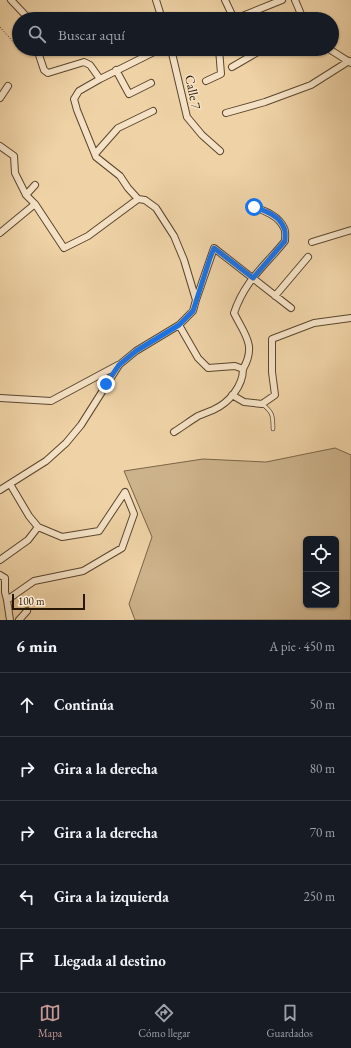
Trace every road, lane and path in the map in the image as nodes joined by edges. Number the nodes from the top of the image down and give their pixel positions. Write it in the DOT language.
graph roads {
  1 [pos="11,0"];
  2 [pos="156,0"];
  3 [pos="226,0"];
  4 [pos="282,0"];
  5 [pos="295,0"];
  6 [pos="22,12"];
  7 [pos="160,12"];
  8 [pos="232,12"];
  9 [pos="252,12"];
  10 [pos="299,12"];
  11 [pos="0,27"];
  12 [pos="12,41"];
  13 [pos="39,56"];
  14 [pos="145,56"];
  15 [pos="173,56"];
  16 [pos="220,56"];
  17 [pos="251,56"];
  18 [pos="339,56"];
  19 [pos="350,63"];
  20 [pos="232,67"];
  21 [pos="116,70"];
  22 [pos="100,79"];
  23 [pos="206,81"];
  24 [pos="151,83"];
  25 [pos="8,86"];
  26 [pos="0,98"];
  27 [pos="153,111"];
  28 [pos="226,113"];
  29 [pos="0,146"];
  30 [pos="220,151"];
  31 [pos="95,154"];
  32 [pos="35,185"];
  33 [pos="26,195"];
  34 [pos="138,199"];
  35 [pos="35,204"];
  36 [pos="254,207"];
  37 [pos="351,230"];
  38 [pos="0,233"];
  39 [pos="312,242"];
  40 [pos="308,257"];
  41 [pos="253,278"];
  42 [pos="275,296"];
  43 [pos="196,300"];
  44 [pos="291,308"];
  45 [pos="351,318"];
  46 [pos="179,325"];
  47 [pos="119,365"];
  48 [pos="243,369"];
  49 [pos="232,395"];
  50 [pos="0,398"];
  51 [pos="262,404"];
  52 [pos="273,429"];
  53 [pos="174,432"];
  54 [pos="10,484"];
  55 [pos="0,490"];
  56 [pos="38,527"];
  57 [pos="0,560"];
  58 [pos="0,575"];
  59 [pos="7,600"];
  60 [pos="27,611"];
  61 [pos="10,620"];
  62 [pos="19,620"];
  1 -- 6 [label="street"];
  2 -- 7 [label="street"];
  3 -- 8 [label="street"];
  4 -- 9 [label="street"];
  5 -- 10 [label="street"];
  11 -- 12 [label="path"];
  13 -- 22 [label="street"];
  14 -- 21 [label="street"];
  15 -- 30 [label="street, Calle 7"];
  16 -- 23 [label="street"];
  17 -- 20 [label="street"];
  18 -- 19 [label="street"];
  19 -- 28 [label="street"];
  21 -- 22 [label="street"];
  21 -- 24 [label="street"];
  22 -- 31 [label="street"];
  25 -- 26 [label="street"];
  27 -- 31 [label="street"];
  29 -- 33 [label="street"];
  31 -- 34 [label="street"];
  32 -- 33 [label="street"];
  33 -- 35 [label="street"];
  34 -- 35 [label="street"];
  34 -- 43 [label="street"];
  35 -- 38 [label="street"];
  36 -- 41 [label="street"];
  37 -- 39 [label="street"];
  40 -- 42 [label="street"];
  41 -- 42 [label="street"];
  41 -- 43 [label="street"];
  41 -- 48 [label="street"];
  42 -- 44 [label="street"];
  43 -- 46 [label="street"];
  45 -- 51 [label="street"];
  46 -- 47 [label="street"];
  46 -- 48 [label="street"];
  47 -- 50 [label="street"];
  47 -- 54 [label="street"];
  48 -- 49 [label="street"];
  49 -- 51 [label="street"];
  49 -- 53 [label="street"];
  51 -- 52 [label="lane"];
  54 -- 55 [label="street"];
  54 -- 56 [label="street"];
  56 -- 57 [label="street"];
  56 -- 59 [label="street"];
  58 -- 59 [label="street"];
  59 -- 61 [label="street"];
  60 -- 62 [label="street"];
}
